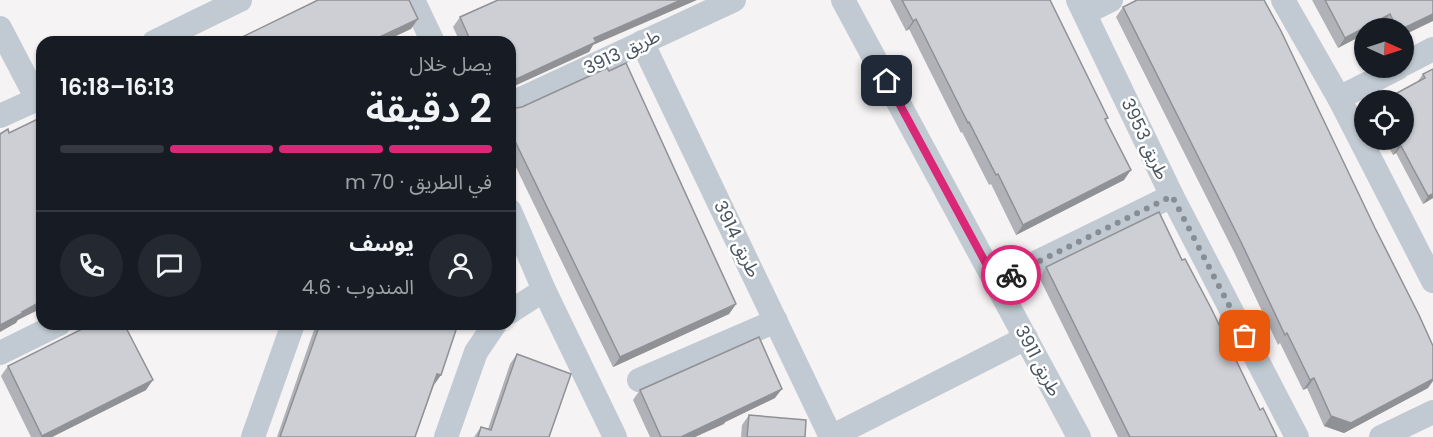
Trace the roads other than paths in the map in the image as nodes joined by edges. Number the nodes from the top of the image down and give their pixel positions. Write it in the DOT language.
graph roads {
  1 [pos="240,0"];
  2 [pos="413,0"];
  3 [pos="734,0"];
  4 [pos="843,0"];
  5 [pos="1112,0"];
  6 [pos="1284,0"];
  7 [pos="1082,6"];
  8 [pos="0,28"];
  9 [pos="166,36"];
  10 [pos="430,36"];
  11 [pos="642,42"];
  12 [pos="1433,49"];
  13 [pos="1414,59"];
  14 [pos="1378,78"];
  15 [pos="36,93"];
  16 [pos="1339,98"];
  17 [pos="36,99"];
  18 [pos="516,101"];
  19 [pos="0,116"];
  20 [pos="1172,196"];
  21 [pos="516,225"];
  22 [pos="1423,238"];
  23 [pos="1433,281"];
  24 [pos="996,282"];
  25 [pos="544,290"];
  26 [pos="516,308"];
  27 [pos="776,321"];
  28 [pos="47,330"];
  29 [pos="291,330"];
  30 [pos="490,330"];
  31 [pos="1026,338"];
  32 [pos="0,353"];
  33 [pos="639,380"];
  34 [pos="1433,412"];
  35 [pos="253,437"];
  36 [pos="446,437"];
  37 [pos="615,437"];
  38 [pos="831,437"];
  39 [pos="1079,437"];
  40 [pos="1297,437"];
  41 [pos="1381,437"];
  1 -- 9 [label="street"];
  2 -- 10 [label="street"];
  3 -- 11 [label="street, طريق 3913"];
  4 -- 24 [label="street, طريق 3911"];
  5 -- 7 [label="street"];
  6 -- 16 [label="street"];
  7 -- 20 [label="street, طريق 3953"];
  8 -- 15 [label="street"];
  11 -- 18 [label="street, طريق 3913"];
  11 -- 27 [label="street, طريق 3914"];
  12 -- 13 [label="street"];
  14 -- 16 [label="street"];
  16 -- 22 [label="street"];
  17 -- 19 [label="street"];
  20 -- 24 [label="street"];
  20 -- 40 [label="street, طريق 3953"];
  21 -- 25 [label="street"];
  22 -- 23 [label="street"];
  24 -- 31 [label="street, طريق 3911"];
  25 -- 26 [label="street"];
  25 -- 37 [label="street"];
  27 -- 33 [label="street"];
  27 -- 38 [label="street, طريق 3914"];
  28 -- 32 [label="street"];
  29 -- 35 [label="street"];
  30 -- 36 [label="street"];
  31 -- 38 [label="street"];
  31 -- 39 [label="street, طريق 3911"];
  34 -- 41 [label="street"];
}
